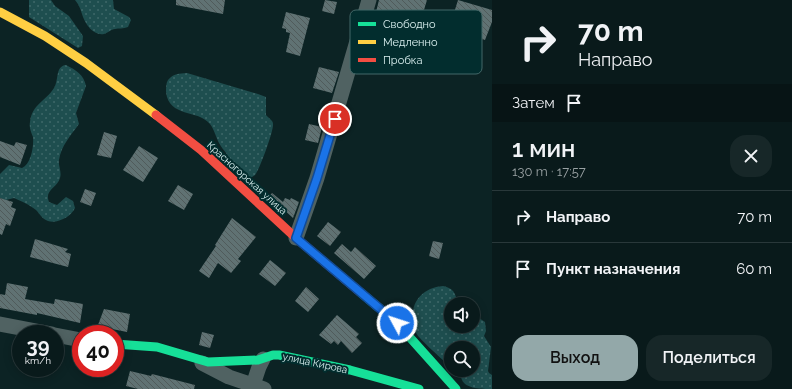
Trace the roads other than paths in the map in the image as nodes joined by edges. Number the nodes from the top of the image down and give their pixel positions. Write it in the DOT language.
graph roads {
  1 [pos="369,0"];
  2 [pos="366,10"];
  3 [pos="0,12"];
  4 [pos="350,65"];
  5 [pos="296,238"];
  6 [pos="0,324"];
  7 [pos="12,326"];
  8 [pos="124,345"];
  9 [pos="193,358"];
  10 [pos="263,359"];
  11 [pos="259,387"];
  12 [pos="419,389"];
  13 [pos="456,389"];
  1 -- 2 [label="street"];
  3 -- 5 [label="street, Красногорская улица"];
  4 -- 5 [label="street"];
  5 -- 13 [label="street, Красногорская улица"];
  6 -- 7 [label="street"];
  8 -- 9 [label="street, улица Кирова"];
  9 -- 10 [label="street, улица Кирова"];
  9 -- 11 [label="street"];
  10 -- 11 [label="street"];
  10 -- 12 [label="street, улица Кирова"];
}
